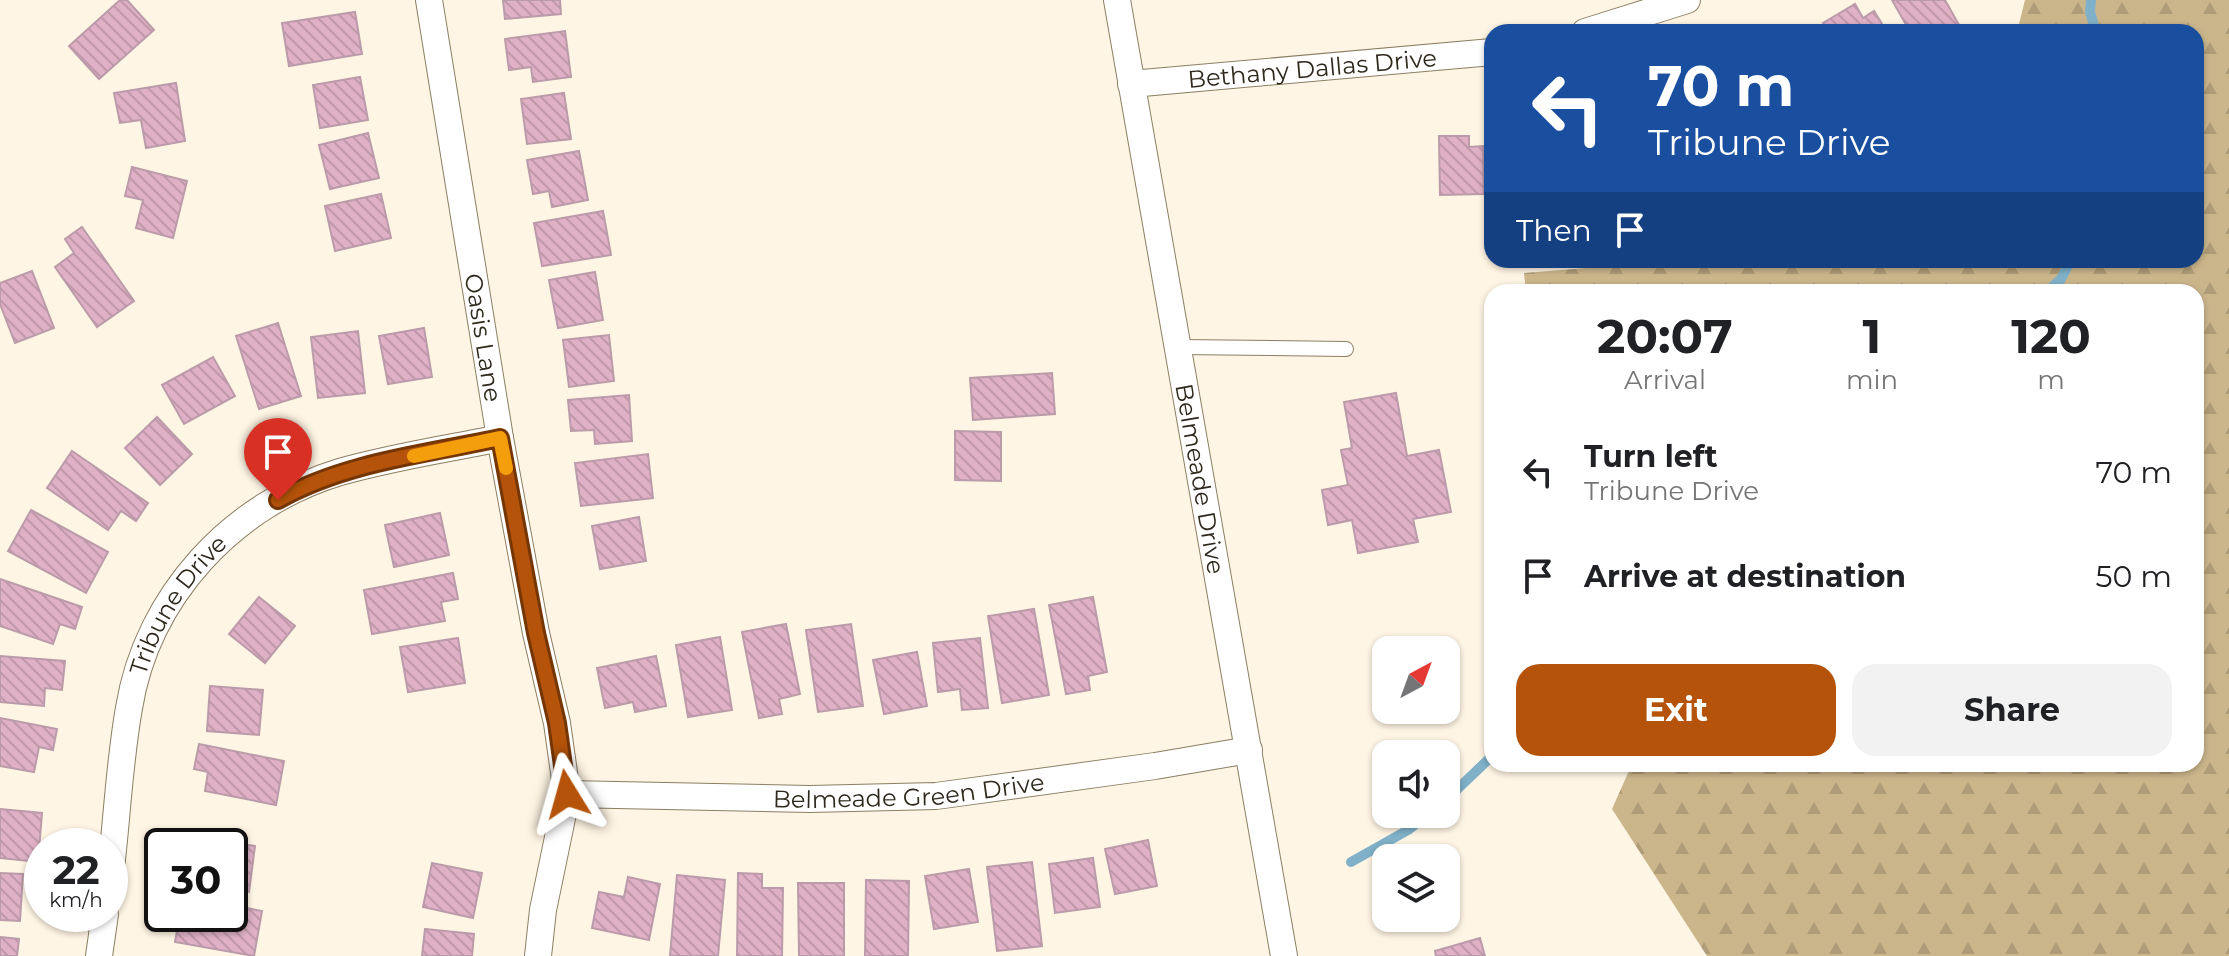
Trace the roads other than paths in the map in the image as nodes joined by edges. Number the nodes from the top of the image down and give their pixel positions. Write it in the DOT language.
graph roads {
  1 [pos="429,0"];
  2 [pos="1117,0"];
  3 [pos="1687,0"];
  4 [pos="1610,24"];
  5 [pos="1484,53"];
  6 [pos="1131,84"];
  7 [pos="1178,347"];
  8 [pos="1346,349"];
  9 [pos="500,438"];
  10 [pos="1249,750"];
  11 [pos="567,794"];
  12 [pos="115,828"];
  13 [pos="102,932"];
  14 [pos="99,956"];
  15 [pos="538,956"];
  16 [pos="1284,956"];
  1 -- 9 [label="street, Oasis Lane"];
  2 -- 6 [label="street, Belmeade Drive"];
  3 -- 4 [label="street"];
  5 -- 6 [label="street, Bethany Dallas Drive"];
  6 -- 7 [label="street, Belmeade Drive"];
  7 -- 8 [label="lane"];
  7 -- 10 [label="street, Belmeade Drive"];
  9 -- 11 [label="street, Oasis Lane"];
  9 -- 12 [label="street, Tribune Drive"];
  10 -- 11 [label="street, Belmeade Green Drive"];
  10 -- 16 [label="street, Belmeade Drive"];
  11 -- 15 [label="street, Oasis Lane"];
  13 -- 14 [label="street"];
}
